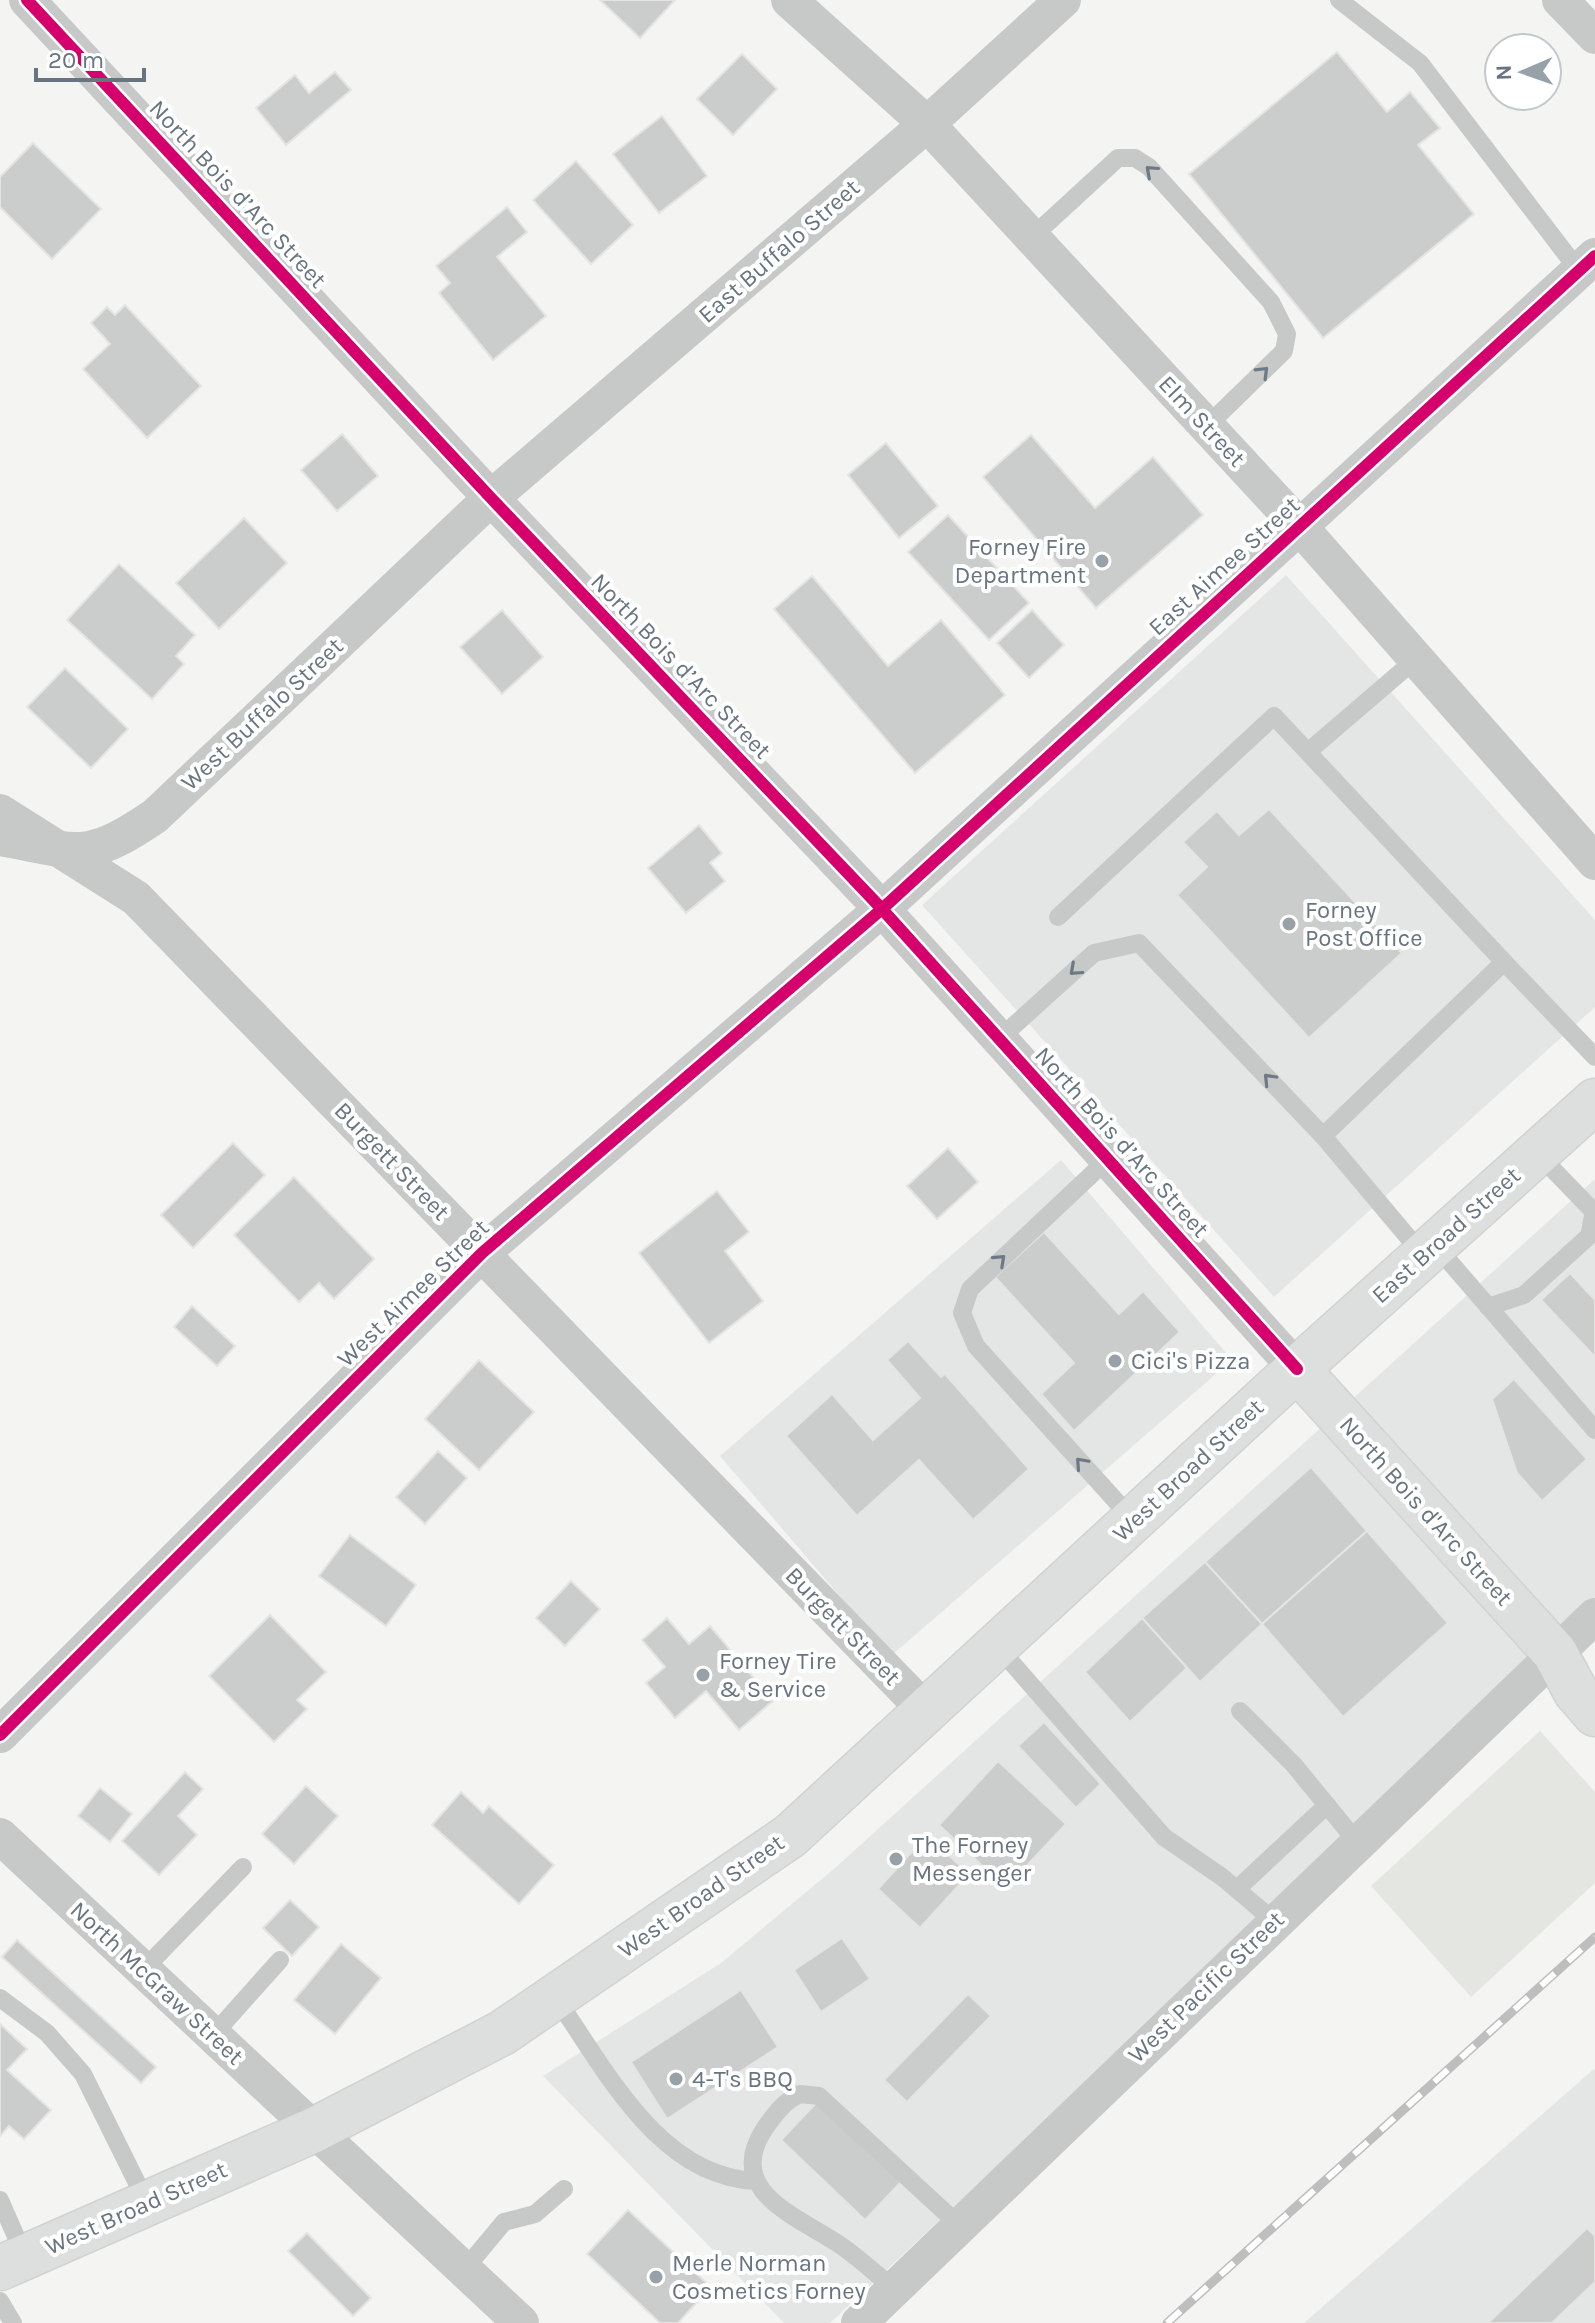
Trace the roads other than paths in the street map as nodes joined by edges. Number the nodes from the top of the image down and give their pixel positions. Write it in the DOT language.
graph roads {
  1 [pos="27,0"];
  2 [pos="789,0"];
  3 [pos="1063,0"];
  4 [pos="1339,0"];
  5 [pos="1560,0"];
  6 [pos="1595,36"];
  7 [pos="927,124"];
  8 [pos="1032,237"];
  9 [pos="1587,264"];
  10 [pos="1207,426"];
  11 [pos="491,498"];
  12 [pos="1300,527"];
  13 [pos="1416,659"];
  14 [pos="1310,750"];
  15 [pos="0,812"];
  16 [pos="0,838"];
  17 [pos="58,848"];
  18 [pos="1592,852"];
  19 [pos="882,909"];
  20 [pos="1058,917"];
  21 [pos="1504,962"];
  22 [pos="999,1039"];
  23 [pos="1595,1057"];
  24 [pos="1595,1101"];
  25 [pos="1323,1136"];
  26 [pos="1537,1153"];
  27 [pos="1108,1159"];
  28 [pos="1594,1212"];
  29 [pos="1429,1250"];
  30 [pos="482,1253"];
  31 [pos="1488,1307"];
  32 [pos="1297,1369"];
  33 [pos="1595,1430"];
  34 [pos="1134,1521"];
  35 [pos="1595,1616"];
  36 [pos="998,1647"];
  37 [pos="1555,1653"];
  38 [pos="1595,1673"];
  39 [pos="1240,1711"];
  40 [pos="927,1712"];
  41 [pos="1595,1714"];
  42 [pos="0,1735"];
  43 [pos="1327,1805"];
  44 [pos="0,1836"];
  45 [pos="1357,1842"];
  46 [pos="243,1867"];
  47 [pos="1237,1889"];
  48 [pos="1274,1921"];
  49 [pos="280,1960"];
  50 [pos="143,1970"];
  51 [pos="555,1997"];
  52 [pos="0,1998"];
  53 [pos="213,2035"];
  54 [pos="314,2130"];
  55 [pos="756,2181"];
  56 [pos="564,2189"];
  57 [pos="0,2200"];
  58 [pos="147,2203"];
  59 [pos="960,2226"];
  60 [pos="13,2263"];
  61 [pos="464,2270"];
  62 [pos="894,2289"];
  63 [pos="0,2301"];
  64 [pos="13,2323"];
  65 [pos="521,2323"];
  66 [pos="859,2323"];
  1 -- 11 [label="street, North Bois d’Arc Street"];
  2 -- 7 [label="street, Elm Street"];
  3 -- 7 [label="street, East Buffalo Street"];
  4 -- 9 [label="lane"];
  5 -- 6 [label="street"];
  7 -- 8 [label="street, Elm Street"];
  7 -- 11 [label="street, East Buffalo Street"];
  8 -- 10 [label="street, Elm Street"];
  10 -- 8 [label="lane, one-way"];
  9 -- 12 [label="street, East Aimee Street"];
  10 -- 12 [label="street, Elm Street"];
  11 -- 17 [label="street, West Buffalo Street"];
  11 -- 19 [label="street, North Bois d’Arc Street"];
  12 -- 13 [label="street, Elm Street"];
  12 -- 19 [label="street, East Aimee Street"];
  13 -- 14 [label="lane"];
  13 -- 18 [label="street, Elm Street"];
  14 -- 20 [label="lane"];
  14 -- 21 [label="lane"];
  15 -- 17 [label="street, Burgett Street"];
  16 -- 17 [label="street, West Buffalo Street"];
  17 -- 30 [label="street, Burgett Street"];
  19 -- 22 [label="street, North Bois d’Arc Street"];
  19 -- 30 [label="street, West Aimee Street"];
  21 -- 23 [label="lane"];
  21 -- 25 [label="lane"];
  25 -- 22 [label="lane, one-way"];
  22 -- 27 [label="street, North Bois d’Arc Street"];
  24 -- 26 [label="main road, East Broad Street"];
  25 -- 29 [label="lane"];
  26 -- 28 [label="lane"];
  26 -- 29 [label="main road, East Broad Street"];
  27 -- 32 [label="street, North Bois d’Arc Street"];
  34 -- 27 [label="lane, one-way"];
  28 -- 31 [label="lane"];
  29 -- 31 [label="lane"];
  29 -- 32 [label="main road, East Broad Street"];
  30 -- 40 [label="street, Burgett Street"];
  30 -- 42 [label="street, West Aimee Street"];
  31 -- 33 [label="lane"];
  32 -- 34 [label="main road, West Broad Street"];
  32 -- 37 [label="main road, North Bois d'Arc Street"];
  34 -- 36 [label="main road, West Broad Street"];
  35 -- 37 [label="street, West Pacific Street"];
  36 -- 40 [label="main road, West Broad Street"];
  36 -- 47 [label="lane"];
  37 -- 38 [label="main road, North Bois d'Arc Street"];
  37 -- 41 [label="main road, North Bois d'Arc Street"];
  37 -- 45 [label="street, West Pacific Street"];
  39 -- 43 [label="lane"];
  40 -- 51 [label="main road, West Broad Street"];
  43 -- 45 [label="lane"];
  43 -- 47 [label="lane"];
  44 -- 50 [label="street, North McGraw Street"];
  45 -- 48 [label="street, West Pacific Street"];
  46 -- 50 [label="lane"];
  47 -- 48 [label="lane"];
  48 -- 59 [label="street, West Pacific Street"];
  49 -- 53 [label="lane"];
  50 -- 53 [label="street, North McGraw Street"];
  51 -- 54 [label="main road, West Broad Street"];
  51 -- 55 [label="lane"];
  52 -- 58 [label="lane"];
  53 -- 54 [label="street, North McGraw Street"];
  54 -- 58 [label="main road, West Broad Street"];
  54 -- 61 [label="street, North McGraw Street"];
  55 -- 59 [label="lane"];
  55 -- 62 [label="lane"];
  56 -- 61 [label="lane"];
  57 -- 60 [label="lane"];
  58 -- 60 [label="main road, West Broad Street"];
  59 -- 62 [label="street, West Pacific Street"];
  61 -- 65 [label="street, North McGraw Street"];
  62 -- 66 [label="street, West Pacific Street"];
  63 -- 64 [label="lane"];
}
